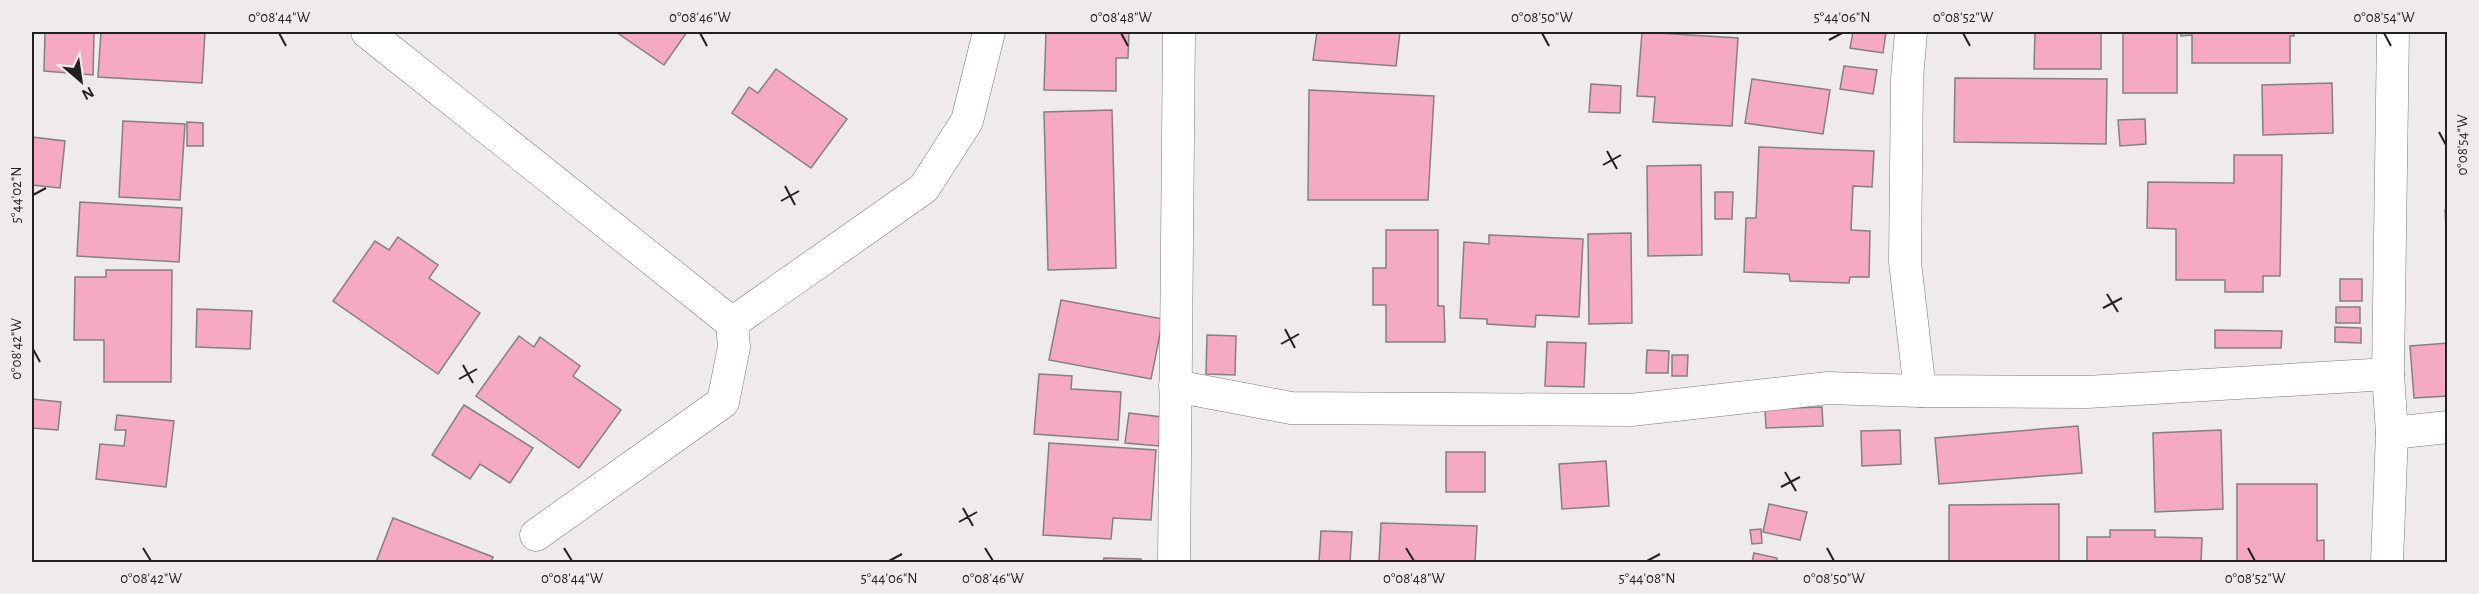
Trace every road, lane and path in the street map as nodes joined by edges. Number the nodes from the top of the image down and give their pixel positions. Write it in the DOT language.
graph roads {
  1 [pos="367,32"];
  2 [pos="989,32"];
  3 [pos="1179,32"];
  4 [pos="1911,32"];
  5 [pos="2393,32"];
  6 [pos="732,323"];
  7 [pos="2388,374"];
  8 [pos="1175,386"];
  9 [pos="1920,391"];
  10 [pos="2448,427"];
  11 [pos="2392,433"];
  12 [pos="536,535"];
  13 [pos="1174,562"];
  14 [pos="2386,562"];
  1 -- 6 [label="street"];
  2 -- 6 [label="street"];
  3 -- 8 [label="street"];
  4 -- 9 [label="street"];
  5 -- 7 [label="street"];
  6 -- 12 [label="street"];
  7 -- 9 [label="street"];
  7 -- 11 [label="street"];
  8 -- 9 [label="street"];
  8 -- 13 [label="street"];
  10 -- 11 [label="street"];
  11 -- 14 [label="street"];
}
